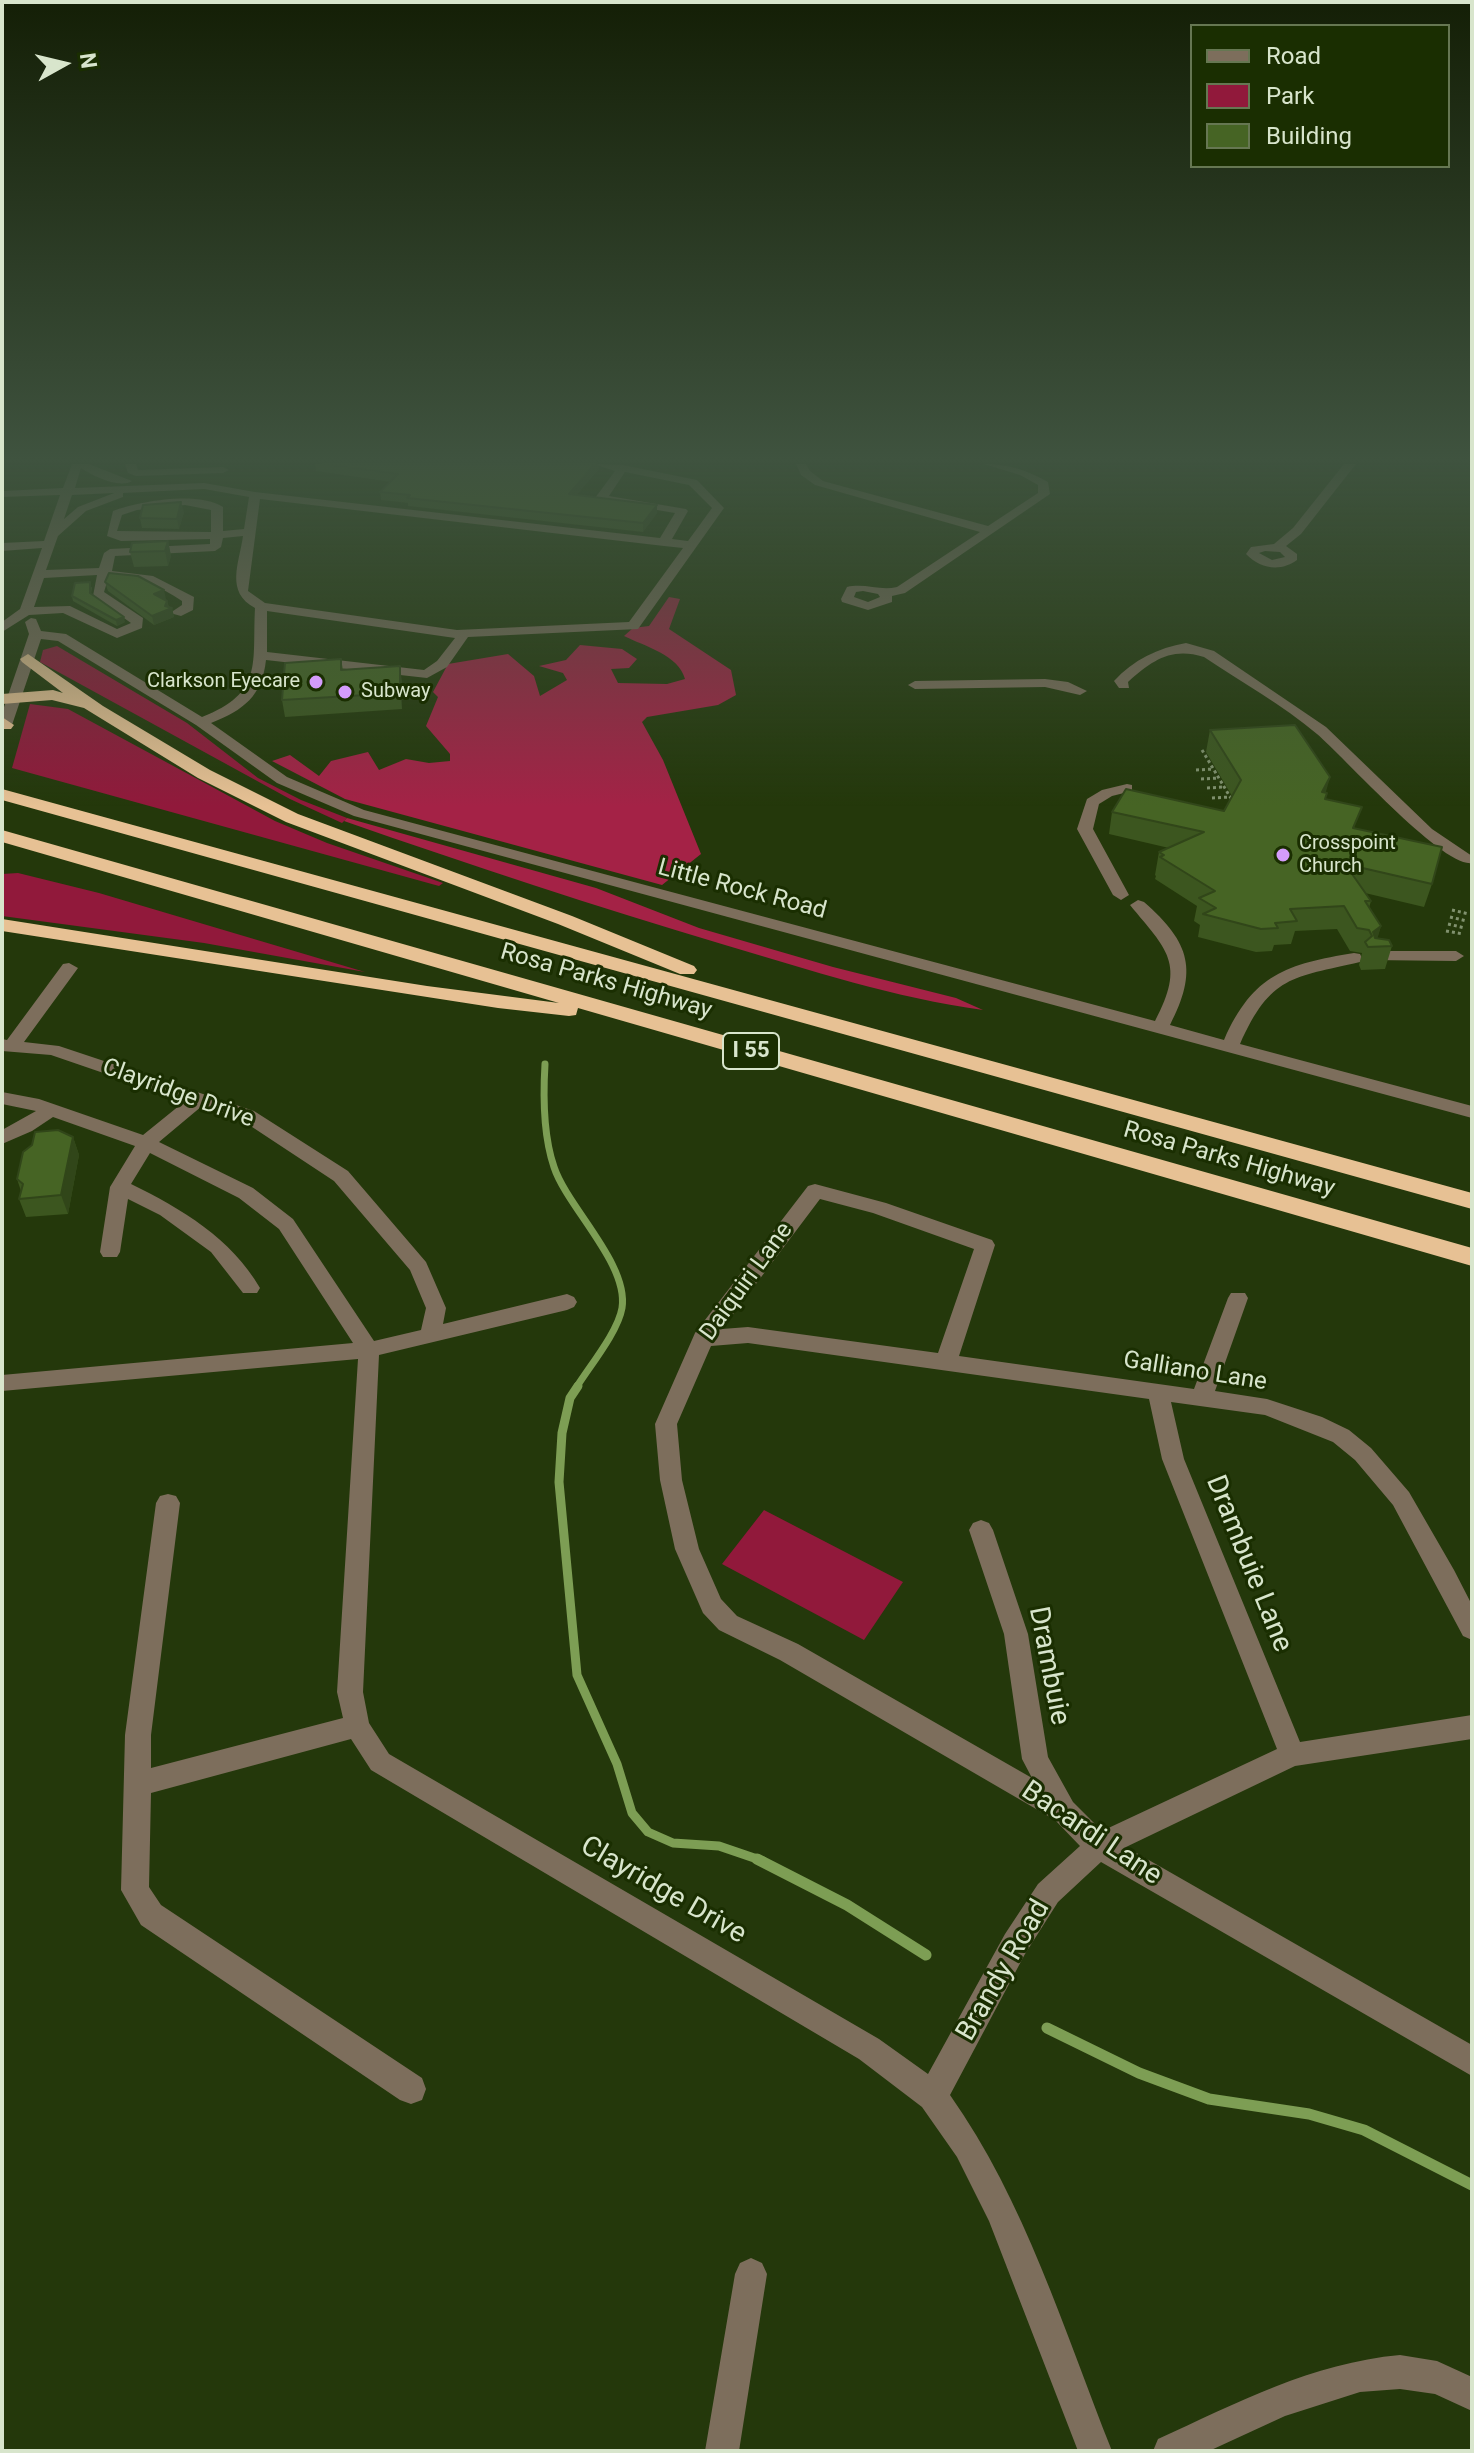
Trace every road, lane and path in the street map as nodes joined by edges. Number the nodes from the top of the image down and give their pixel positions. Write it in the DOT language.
graph roads {
  1 [pos="39,578"];
  2 [pos="49,578"];
  3 [pos="94,578"];
  4 [pos="103,578"];
  5 [pos="153,578"];
  6 [pos="243,578"];
  7 [pos="667,578"];
  8 [pos="918,578"];
  9 [pos="70,591"];
  10 [pos="887,593"];
  11 [pos="261,606"];
  12 [pos="26,611"];
  13 [pos="176,613"];
  14 [pos="2,628"];
  15 [pos="36,634"];
  16 [pos="464,634"];
  17 [pos="258,655"];
  18 [pos="28,659"];
  19 [pos="915,685"];
  20 [pos="1124,685"];
  21 [pos="1080,691"];
  22 [pos="9,698"];
  23 [pos="97,710"];
  24 [pos="201,722"];
  25 [pos="4,724"];
  26 [pos="1202,750"];
  27 [pos="1214,769"];
  28 [pos="1196,770"];
  29 [pos="1219,778"];
  30 [pos="1201,779"];
  31 [pos="1224,787"];
  32 [pos="1127,788"];
  33 [pos="1207,788"];
  34 [pos="2,794"];
  35 [pos="1231,797"];
  36 [pos="1212,798"];
  37 [pos="1236,807"];
  38 [pos="2,836"];
  39 [pos="1467,860"];
  40 [pos="1121,895"];
  41 [pos="1138,905"];
  42 [pos="1452,910"];
  43 [pos="1469,914"];
  44 [pos="1450,917"];
  45 [pos="1467,921"];
  46 [pos="1448,924"];
  47 [pos="4,926"];
  48 [pos="1465,928"];
  49 [pos="1446,931"];
  50 [pos="1463,934"];
  51 [pos="1377,956"];
  52 [pos="1456,956"];
  53 [pos="1354,958"];
  54 [pos="69,968"];
  55 [pos="789,1012"];
  56 [pos="632,1017"];
  57 [pos="1161,1026"];
  58 [pos="1231,1045"];
  59 [pos="7,1046"];
  60 [pos="2,1098"];
  61 [pos="199,1099"];
  62 [pos="50,1110"];
  63 [pos="1472,1112"];
  64 [pos="2,1136"];
  65 [pos="146,1143"];
  66 [pos="120,1187"];
  67 [pos="1472,1201"];
  68 [pos="110,1252"];
  69 [pos="1472,1257"];
  70 [pos="250,1288"];
  71 [pos="1238,1298"];
  72 [pos="567,1302"];
  73 [pos="430,1335"];
  74 [pos="703,1339"];
  75 [pos="369,1350"];
  76 [pos="946,1362"];
  77 [pos="2,1383"];
  78 [pos="1158,1392"];
  79 [pos="1202,1398"];
  80 [pos="168,1503"];
  81 [pos="981,1530"];
  82 [pos="712,1606"];
  83 [pos="1472,1629"];
  84 [pos="357,1726"];
  85 [pos="1472,1727"];
  86 [pos="1292,1755"];
  87 [pos="138,1784"];
  88 [pos="1064,1811"];
  89 [pos="1099,1846"];
  90 [pos="1472,2061"];
  91 [pos="411,2089"];
  92 [pos="933,2096"];
  93 [pos="751,2274"];
  94 [pos="1472,2394"];
  95 [pos="722,2451"];
  96 [pos="1095,2451"];
  97 [pos="1170,2451"];
  1 -- 12 [label="street"];
  2 -- 9 [label="street"];
  3 -- 9 [label="street"];
  4 -- 9 [label="street"];
  5 -- 13 [label="street"];
  6 -- 11 [label="street"];
  7 -- 16 [label="street"];
  8 -- 10 [label="street"];
  9 -- 12 [label="street"];
  11 -- 16 [label="street"];
  11 -- 17 [label="street"];
  12 -- 14 [label="street"];
  12 -- 15 [label="street"];
  15 -- 18 [label="street"];
  15 -- 24 [label="street, Little Rock Road"];
  16 -- 17 [label="street"];
  17 -- 24 [label="street"];
  18 -- 22 [label="street"];
  18 -- 23 [label="highway"];
  19 -- 21 [label="street"];
  20 -- 39 [label="street"];
  22 -- 23 [label="highway"];
  22 -- 25 [label="street"];
  23 -- 55 [label="highway"];
  24 -- 57 [label="street, Little Rock Road"];
  26 -- 27 [label="path"];
  27 -- 28 [label="path"];
  27 -- 29 [label="path"];
  29 -- 30 [label="path"];
  29 -- 31 [label="path"];
  31 -- 33 [label="path"];
  31 -- 35 [label="path"];
  32 -- 40 [label="street"];
  34 -- 55 [label="highway, Rosa Parks Highway / I 55"];
  35 -- 36 [label="path"];
  35 -- 37 [label="path"];
  38 -- 56 [label="highway, Rosa Parks Highway / I 55"];
  41 -- 57 [label="street"];
  42 -- 43 [label="path"];
  44 -- 45 [label="path"];
  46 -- 48 [label="path"];
  47 -- 56 [label="highway"];
  49 -- 50 [label="path"];
  51 -- 52 [label="street"];
  53 -- 58 [label="street"];
  54 -- 59 [label="street"];
  55 -- 67 [label="highway, Rosa Parks Highway / I 55"];
  56 -- 69 [label="highway, Rosa Parks Highway / I 55"];
  57 -- 58 [label="street, Little Rock Road"];
  58 -- 63 [label="street, Little Rock Road"];
  59 -- 61 [label="street, Clayridge Drive"];
  60 -- 62 [label="street"];
  61 -- 65 [label="street"];
  61 -- 73 [label="street, Clayridge Drive"];
  62 -- 64 [label="street"];
  62 -- 65 [label="street"];
  65 -- 66 [label="street"];
  65 -- 75 [label="street"];
  66 -- 68 [label="street"];
  66 -- 70 [label="street"];
  71 -- 79 [label="street"];
  72 -- 73 [label="street"];
  73 -- 75 [label="street"];
  74 -- 76 [label="street, Galliano Lane"];
  74 -- 76 [label="street, Daiquiri Lane"];
  74 -- 82 [label="street, Daiquiri Lane"];
  75 -- 77 [label="street"];
  75 -- 84 [label="street, Clayridge Drive"];
  76 -- 78 [label="street, Galliano Lane"];
  78 -- 79 [label="street, Galliano Lane"];
  78 -- 86 [label="street, Drambuie Lane"];
  79 -- 83 [label="street, Galliano Lane"];
  80 -- 87 [label="street"];
  81 -- 88 [label="street, Drambuie"];
  82 -- 88 [label="street, Bacardi Lane"];
  84 -- 87 [label="street"];
  84 -- 92 [label="street, Clayridge Drive"];
  85 -- 86 [label="street, Brandy Road"];
  86 -- 89 [label="street, Brandy Road"];
  87 -- 91 [label="street"];
  88 -- 89 [label="street, Bacardi Lane"];
  89 -- 90 [label="street, Bacardi Lane"];
  89 -- 92 [label="street, Brandy Road"];
  92 -- 96 [label="street, Clayridge Drive"];
  93 -- 95 [label="street"];
  94 -- 97 [label="street"];
}
